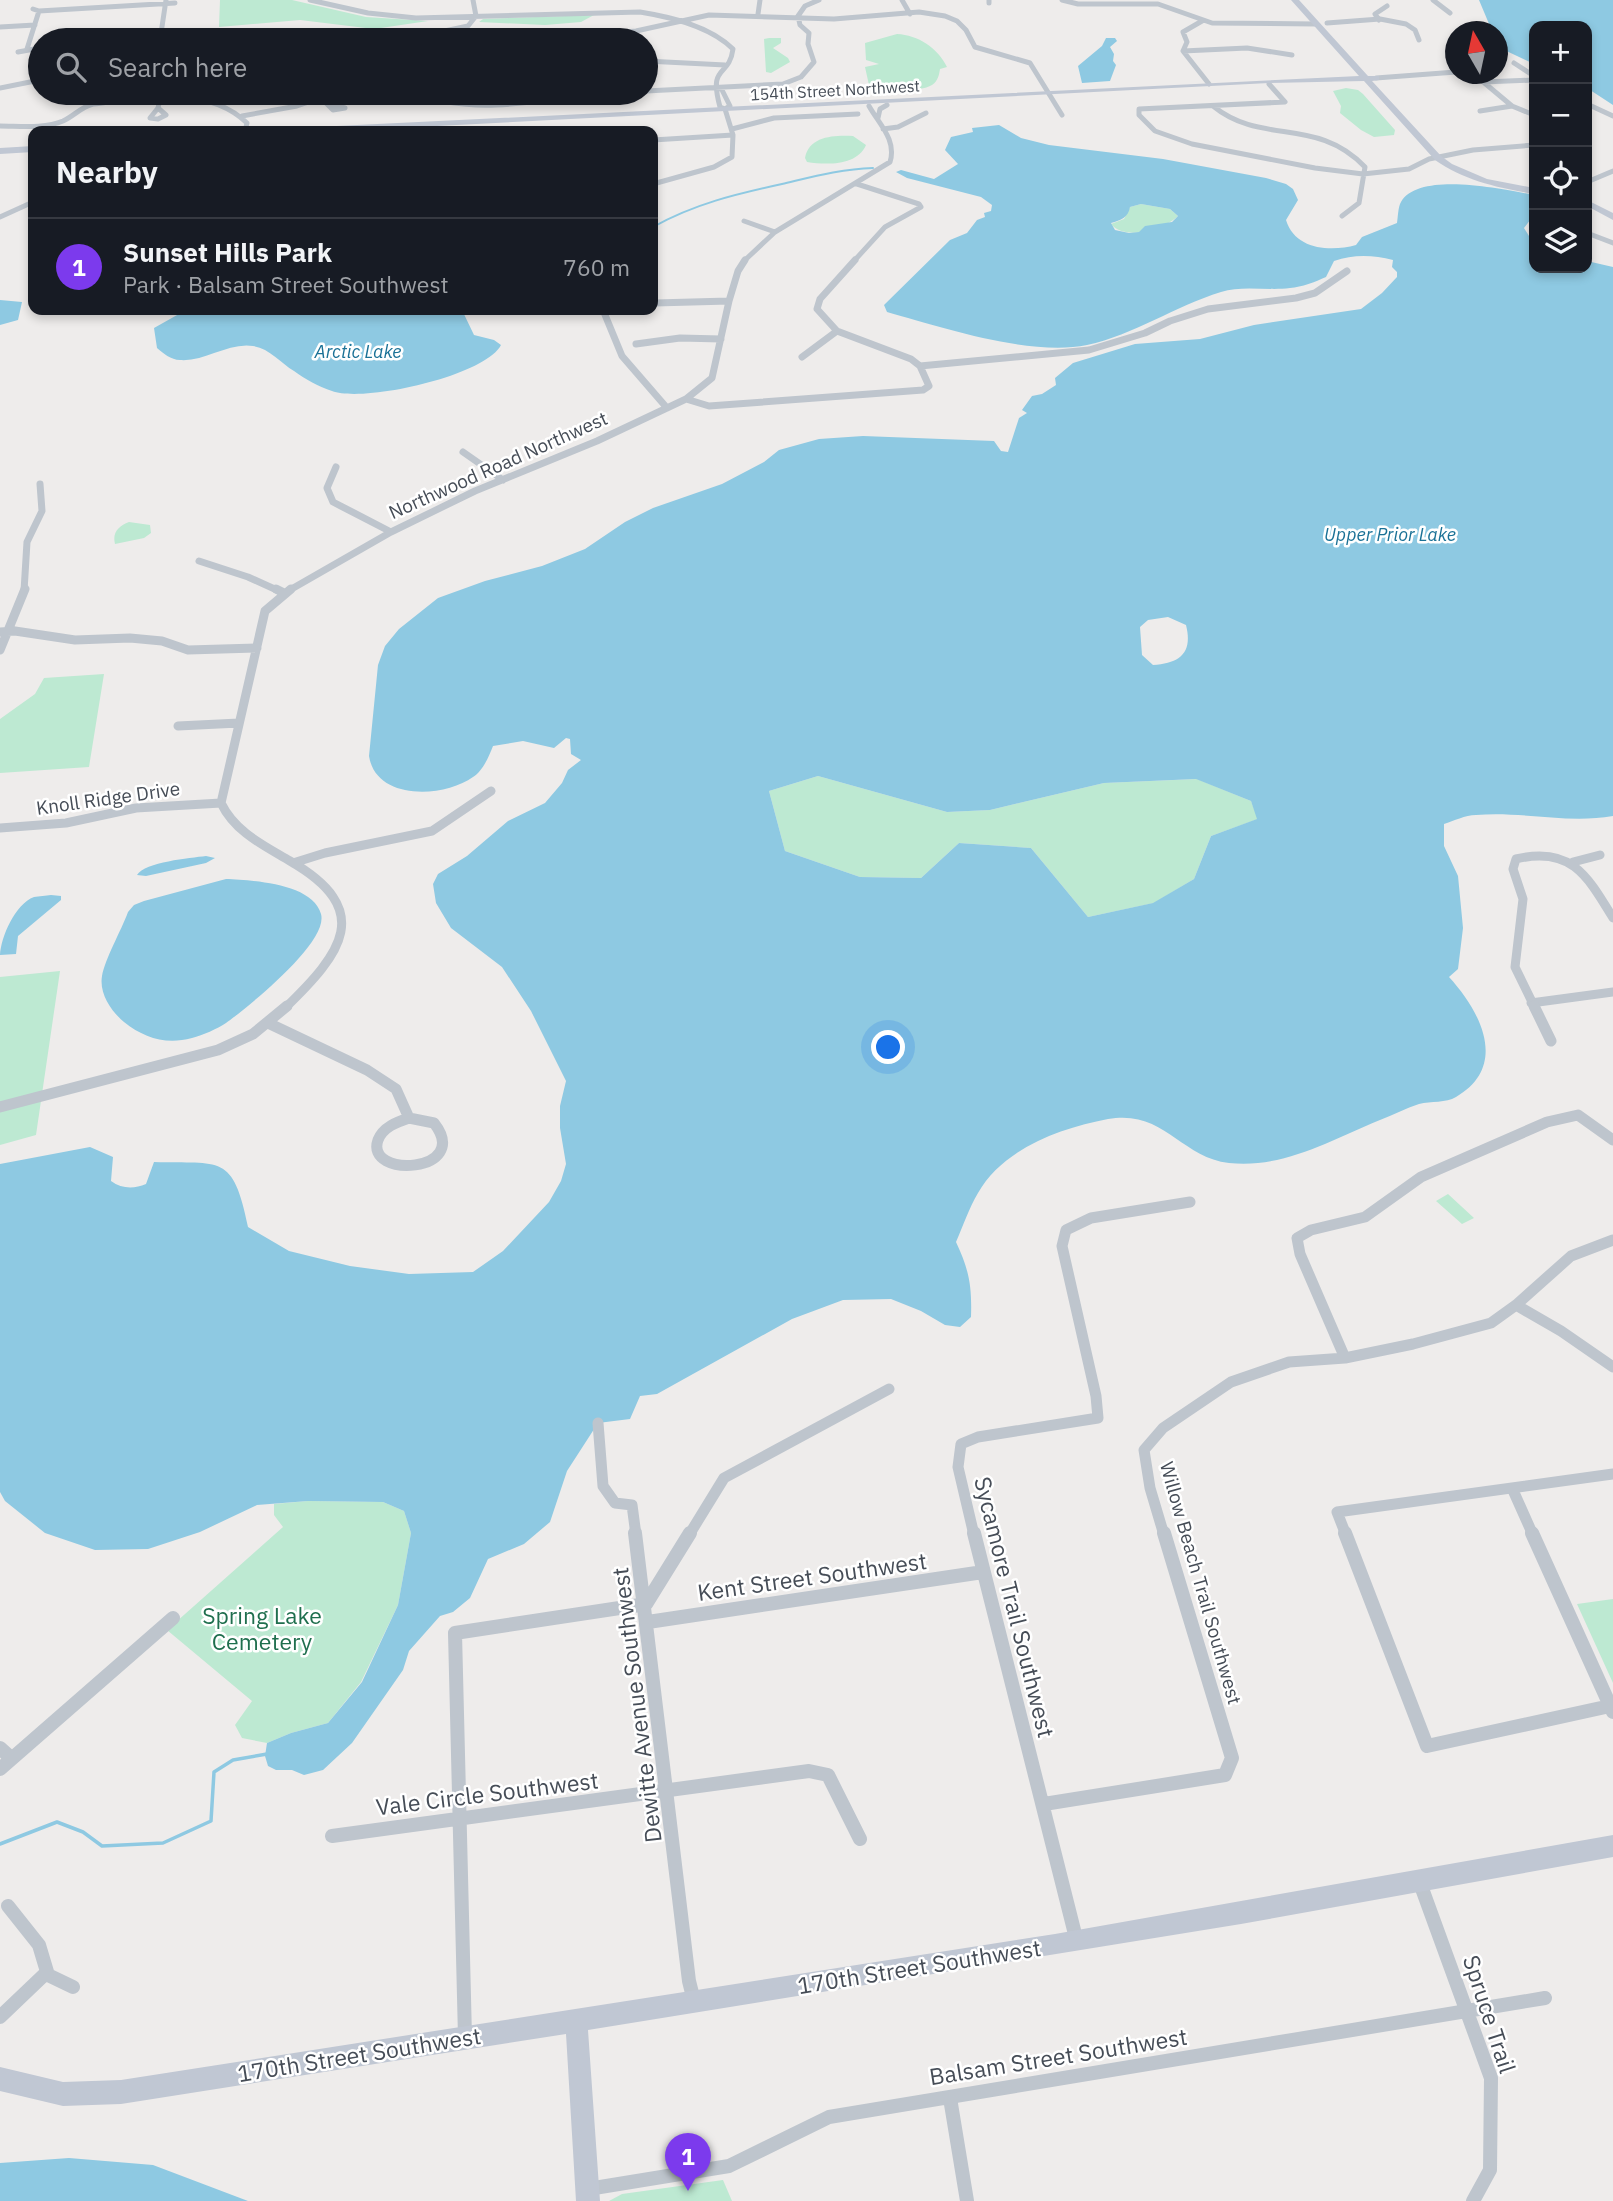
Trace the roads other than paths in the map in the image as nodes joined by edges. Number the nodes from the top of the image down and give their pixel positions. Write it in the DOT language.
graph roads {
  1 [pos="310,0"];
  2 [pos="329,0"];
  3 [pos="473,0"];
  4 [pos="760,0"];
  5 [pos="818,0"];
  6 [pos="902,0"];
  7 [pos="1062,0"];
  8 [pos="1433,0"];
  9 [pos="1128,1"];
  10 [pos="166,2"];
  11 [pos="1300,2"];
  12 [pos="175,3"];
  13 [pos="323,3"];
  14 [pos="398,6"];
  15 [pos="1387,6"];
  16 [pos="1450,13"];
  17 [pos="758,14"];
  18 [pos="910,14"];
  19 [pos="385,16"];
  20 [pos="476,16"];
  21 [pos="798,16"];
  22 [pos="1379,20"];
  23 [pos="677,21"];
  24 [pos="1202,21"];
  25 [pos="1326,23"];
  26 [pos="1316,24"];
  27 [pos="35,25"];
  28 [pos="0,27"];
  29 [pos="34,28"];
  30 [pos="162,28"];
  31 [pos="463,28"];
  32 [pos="643,28"];
  33 [pos="1419,40"];
  34 [pos="28,46"];
  35 [pos="27,49"];
  36 [pos="1184,51"];
  37 [pos="18,52"];
  38 [pos="1292,55"];
  39 [pos="658,62"];
  40 [pos="1514,63"];
  41 [pos="725,65"];
  42 [pos="1445,73"];
  43 [pos="1529,74"];
  44 [pos="1364,78"];
  45 [pos="1376,78"];
  46 [pos="1529,78"];
  47 [pos="1508,80"];
  48 [pos="28,82"];
  49 [pos="1209,84"];
  50 [pos="1269,84"];
  51 [pos="1485,84"];
  52 [pos="716,86"];
  53 [pos="0,88"];
  54 [pos="658,90"];
  55 [pos="1050,94"];
  56 [pos="938,98"];
  57 [pos="85,105"];
  58 [pos="159,105"];
  59 [pos="224,105"];
  60 [pos="294,105"];
  61 [pos="887,105"];
  62 [pos="869,106"];
  63 [pos="1213,106"];
  64 [pos="1512,106"];
  65 [pos="1592,106"];
  66 [pos="158,108"];
  67 [pos="725,111"];
  68 [pos="1480,111"];
  69 [pos="926,113"];
  70 [pos="858,114"];
  71 [pos="1529,114"];
  72 [pos="1062,115"];
  73 [pos="242,116"];
  74 [pos="1613,116"];
  75 [pos="878,118"];
  76 [pos="0,126"];
  77 [pos="238,126"];
  78 [pos="246,126"];
  79 [pos="403,126"];
  80 [pos="486,126"];
  81 [pos="883,129"];
  82 [pos="732,132"];
  83 [pos="658,143"];
  84 [pos="1529,145"];
  85 [pos="28,147"];
  86 [pos="0,148"];
  87 [pos="1443,158"];
  88 [pos="1613,171"];
  89 [pos="1363,174"];
  90 [pos="1592,180"];
  91 [pos="658,182"];
  92 [pos="857,184"];
  93 [pos="1529,189"];
  94 [pos="28,205"];
  95 [pos="1592,207"];
  96 [pos="0,209"];
  97 [pos="12,213"];
  98 [pos="1342,216"];
  99 [pos="0,217"];
  100 [pos="1613,217"];
  101 [pos="744,221"];
  102 [pos="775,232"];
  103 [pos="1592,235"];
  104 [pos="1613,243"];
  105 [pos="1347,271"];
  106 [pos="729,301"];
  107 [pos="658,303"];
  108 [pos="606,315"];
  109 [pos="837,331"];
  110 [pos="720,339"];
  111 [pos="636,344"];
  112 [pos="802,357"];
  113 [pos="920,366"];
  114 [pos="686,399"];
  115 [pos="667,408"];
  116 [pos="463,452"];
  117 [pos="335,467"];
  118 [pos="503,480"];
  119 [pos="40,484"];
  120 [pos="391,532"];
  121 [pos="200,561"];
  122 [pos="284,593"];
  123 [pos="5,632"];
  124 [pos="257,648"];
  125 [pos="0,650"];
  126 [pos="239,723"];
  127 [pos="178,726"];
  128 [pos="491,791"];
  129 [pos="221,803"];
  130 [pos="0,828"];
  131 [pos="1600,855"];
  132 [pos="1573,862"];
  133 [pos="293,863"];
  134 [pos="1613,918"];
  135 [pos="1613,992"];
  136 [pos="1531,1003"];
  137 [pos="268,1023"];
  138 [pos="1551,1041"];
  139 [pos="0,1107"];
  140 [pos="409,1118"];
  141 [pos="1613,1140"];
  142 [pos="1190,1202"];
  143 [pos="1613,1240"];
  144 [pos="1516,1305"];
  145 [pos="1345,1358"];
  146 [pos="1613,1367"];
  147 [pos="888,1388"];
  148 [pos="598,1423"];
  149 [pos="1613,1474"];
  150 [pos="1512,1488"];
  151 [pos="983,1572"];
  152 [pos="646,1604"];
  153 [pos="173,1618"];
  154 [pos="648,1622"];
  155 [pos="1612,1709"];
  156 [pos="0,1748"];
  157 [pos="6,1763"];
  158 [pos="667,1792"];
  159 [pos="1044,1804"];
  160 [pos="460,1820"];
  161 [pos="332,1836"];
  162 [pos="860,1839"];
  163 [pos="1613,1846"];
  164 [pos="1420,1883"];
  165 [pos="9,1906"];
  166 [pos="1077,1942"];
  167 [pos="45,1974"];
  168 [pos="73,1987"];
  169 [pos="1545,1998"];
  170 [pos="694,2001"];
  171 [pos="1467,2011"];
  172 [pos="0,2017"];
  173 [pos="576,2020"];
  174 [pos="465,2037"];
  175 [pos="0,2079"];
  176 [pos="950,2098"];
  177 [pos="588,2195"];
  178 [pos="967,2201"];
  179 [pos="1473,2201"];
  1 -- 13 [label="street"];
  2 -- 13 [label="street"];
  3 -- 20 [label="street"];
  4 -- 17 [label="street"];
  5 -- 21 [label="street"];
  6 -- 18 [label="street"];
  7 -- 9 [label="street"];
  8 -- 16 [label="street"];
  9 -- 24 [label="street"];
  10 -- 12 [label="street"];
  10 -- 27 [label="street"];
  10 -- 30 [label="street"];
  11 -- 25 [label="street"];
  11 -- 26 [label="street"];
  13 -- 19 [label="street"];
  14 -- 19 [label="street"];
  15 -- 22 [label="street"];
  17 -- 21 [label="street"];
  17 -- 23 [label="street"];
  18 -- 21 [label="street"];
  18 -- 55 [label="street"];
  19 -- 20 [label="street"];
  20 -- 23 [label="street"];
  20 -- 31 [label="street"];
  21 -- 52 [label="street"];
  22 -- 25 [label="street"];
  22 -- 33 [label="street"];
  23 -- 32 [label="street"];
  23 -- 41 [label="street"];
  24 -- 26 [label="street"];
  24 -- 36 [label="street"];
  25 -- 45 [label="street"];
  26 -- 44 [label="street"];
  27 -- 28 [label="street"];
  27 -- 29 [label="street"];
  34 -- 35 [label="street"];
  35 -- 37 [label="street"];
  36 -- 38 [label="street"];
  36 -- 49 [label="street"];
  39 -- 41 [label="street"];
  40 -- 43 [label="street"];
  41 -- 52 [label="street"];
  42 -- 45 [label="street, 154th Street Northwest"];
  44 -- 45 [label="street, 154th Street Northwest"];
  44 -- 49 [label="street, 154th Street Northwest"];
  44 -- 50 [label="street, 154th Street Northwest"];
  44 -- 87 [label="street"];
  45 -- 87 [label="street"];
  46 -- 47 [label="street"];
  48 -- 53 [label="street"];
  49 -- 55 [label="street, 154th Street Northwest"];
  50 -- 55 [label="street, 154th Street Northwest"];
  50 -- 63 [label="street"];
  51 -- 64 [label="street"];
  52 -- 54 [label="street"];
  52 -- 67 [label="street"];
  55 -- 56 [label="street, 154th Street Northwest"];
  55 -- 61 [label="street, 154th Street Northwest"];
  55 -- 72 [label="street"];
  56 -- 62 [label="street"];
  56 -- 67 [label="street, 154th Street Northwest"];
  57 -- 76 [label="street"];
  58 -- 66 [label="street"];
  59 -- 73 [label="street"];
  60 -- 73 [label="street"];
  61 -- 62 [label="street, 154th Street Northwest"];
  61 -- 75 [label="street"];
  62 -- 67 [label="street, 154th Street Northwest"];
  62 -- 75 [label="street"];
  63 -- 89 [label="street"];
  63 -- 89 [label="street"];
  64 -- 68 [label="street"];
  64 -- 71 [label="street"];
  65 -- 74 [label="street"];
  67 -- 79 [label="street, 154th Street Northwest"];
  67 -- 80 [label="street, 154th Street Northwest"];
  67 -- 82 [label="street"];
  69 -- 81 [label="street"];
  70 -- 82 [label="street"];
  73 -- 77 [label="street"];
  73 -- 78 [label="street"];
  75 -- 81 [label="street"];
  81 -- 92 [label="street, Northwood Road Northwest"];
  82 -- 83 [label="street"];
  82 -- 91 [label="street"];
  84 -- 87 [label="street"];
  85 -- 86 [label="street"];
  87 -- 89 [label="street"];
  87 -- 93 [label="street"];
  88 -- 90 [label="street"];
  89 -- 98 [label="street"];
  92 -- 102 [label="street, Northwood Road Northwest"];
  92 -- 109 [label="street"];
  94 -- 97 [label="street"];
  95 -- 100 [label="street"];
  96 -- 97 [label="street"];
  97 -- 99 [label="street"];
  101 -- 102 [label="street"];
  102 -- 106 [label="street, Northwood Road Northwest"];
  103 -- 104 [label="street"];
  105 -- 113 [label="street"];
  106 -- 107 [label="street"];
  106 -- 110 [label="street, Northwood Road Northwest"];
  108 -- 115 [label="street"];
  109 -- 112 [label="street"];
  109 -- 113 [label="street"];
  110 -- 111 [label="street"];
  110 -- 114 [label="street, Northwood Road Northwest"];
  113 -- 114 [label="street"];
  114 -- 115 [label="street, Northwood Road Northwest"];
  115 -- 118 [label="street, Northwood Road Northwest"];
  116 -- 118 [label="street"];
  117 -- 120 [label="street"];
  118 -- 120 [label="street, Northwood Road Northwest"];
  119 -- 123 [label="street"];
  120 -- 122 [label="street, Northwood Road Northwest"];
  121 -- 122 [label="street"];
  122 -- 124 [label="street, Northwood Road Northwest"];
  123 -- 124 [label="street"];
  123 -- 125 [label="street"];
  124 -- 126 [label="street, Northwood Road Northwest"];
  126 -- 127 [label="street"];
  126 -- 129 [label="street, Northwood Road Northwest"];
  128 -- 133 [label="street"];
  129 -- 130 [label="street, Knoll Ridge Drive"];
  129 -- 133 [label="street"];
  131 -- 132 [label="street"];
  132 -- 134 [label="street"];
  132 -- 136 [label="street"];
  133 -- 137 [label="street"];
  135 -- 136 [label="street"];
  136 -- 138 [label="street"];
  137 -- 139 [label="street"];
  137 -- 140 [label="street"];
  140 -- 140 [label="street"];
  141 -- 145 [label="street"];
  142 -- 151 [label="street, Sycamore Trail Southwest"];
  143 -- 144 [label="street, Willow Beach Trail Southwest"];
  144 -- 145 [label="street, Willow Beach Trail Southwest"];
  144 -- 146 [label="street"];
  145 -- 159 [label="street, Willow Beach Trail Southwest"];
  147 -- 152 [label="street"];
  148 -- 152 [label="street, Dewitte Avenue Southwest"];
  149 -- 150 [label="street"];
  150 -- 155 [label="street"];
  150 -- 155 [label="street"];
  151 -- 154 [label="street, Kent Street Southwest"];
  151 -- 159 [label="street, Sycamore Trail Southwest"];
  152 -- 154 [label="street, Dewitte Avenue Southwest"];
  152 -- 160 [label="street"];
  153 -- 157 [label="street"];
  154 -- 158 [label="street, Dewitte Avenue Southwest"];
  156 -- 157 [label="street"];
  158 -- 160 [label="street, Vale Circle Southwest"];
  158 -- 162 [label="street, Vale Circle Southwest"];
  158 -- 170 [label="street, Dewitte Avenue Southwest"];
  159 -- 166 [label="street, Sycamore Trail Southwest"];
  160 -- 161 [label="street, Vale Circle Southwest"];
  160 -- 174 [label="street"];
  163 -- 164 [label="street, 170th Street Southwest"];
  164 -- 166 [label="street, 170th Street Southwest"];
  164 -- 171 [label="street, Spruce Trail"];
  165 -- 167 [label="street"];
  166 -- 170 [label="street, 170th Street Southwest"];
  167 -- 168 [label="street"];
  167 -- 172 [label="street"];
  169 -- 171 [label="street, Balsam Street Southwest"];
  170 -- 173 [label="street, 170th Street Southwest"];
  171 -- 176 [label="street, Balsam Street Southwest"];
  171 -- 179 [label="street, Spruce Trail"];
  173 -- 174 [label="street, 170th Street Southwest"];
  173 -- 177 [label="street"];
  174 -- 175 [label="street, 170th Street Southwest"];
  176 -- 177 [label="street, Balsam Street Southwest"];
  176 -- 178 [label="street"];
}
